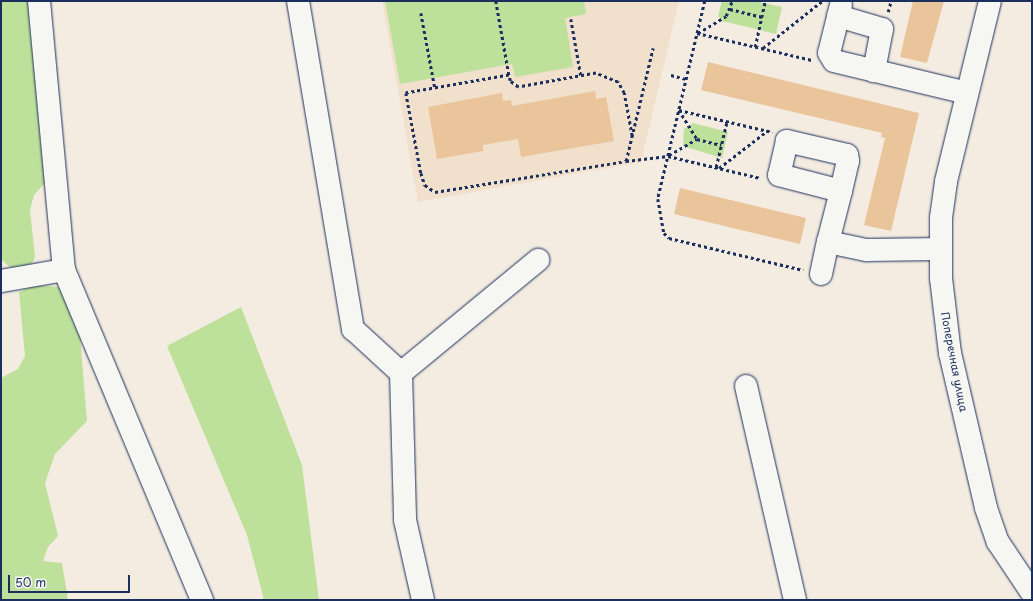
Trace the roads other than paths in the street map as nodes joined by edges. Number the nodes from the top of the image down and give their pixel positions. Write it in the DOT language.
graph roads {
  1 [pos="39,1"];
  2 [pos="298,1"];
  3 [pos="990,1"];
  4 [pos="834,7"];
  5 [pos="874,71"];
  6 [pos="967,93"];
  7 [pos="840,192"];
  8 [pos="828,242"];
  9 [pos="941,249"];
  10 [pos="538,260"];
  11 [pos="64,270"];
  12 [pos="821,274"];
  13 [pos="1,280"];
  14 [pos="401,373"];
  15 [pos="746,386"];
  16 [pos="1032,593"];
  17 [pos="202,600"];
  18 [pos="423,600"];
  19 [pos="795,600"];
  1 -- 11 [label="street"];
  2 -- 14 [label="street"];
  3 -- 6 [label="street, Поперечная улица"];
  4 -- 5 [label="street"];
  4 -- 5 [label="street"];
  5 -- 6 [label="street"];
  6 -- 9 [label="street, Поперечная улица"];
  7 -- 7 [label="street"];
  7 -- 8 [label="street"];
  8 -- 9 [label="street"];
  8 -- 12 [label="street"];
  9 -- 16 [label="street, Поперечная улица"];
  10 -- 14 [label="street"];
  11 -- 13 [label="street"];
  11 -- 17 [label="street"];
  14 -- 18 [label="street"];
  15 -- 19 [label="street"];
}
